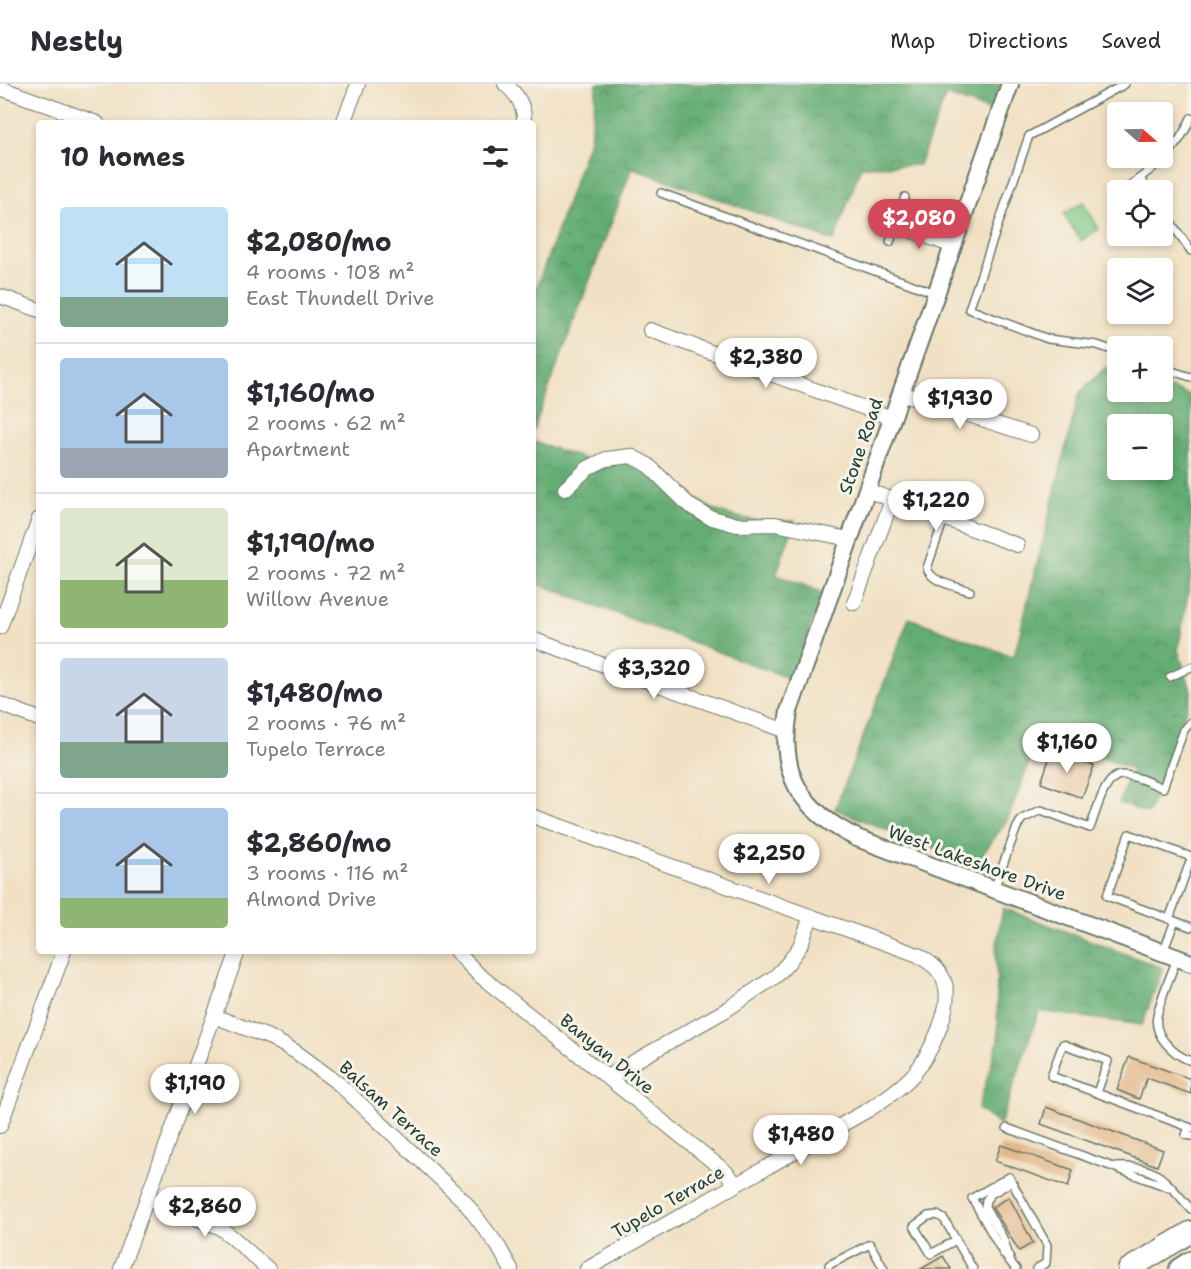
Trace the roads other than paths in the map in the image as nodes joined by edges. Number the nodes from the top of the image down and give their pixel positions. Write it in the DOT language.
graph roads {
  1 [pos="357,84"];
  2 [pos="505,84"];
  3 [pos="1010,84"];
  4 [pos="1125,84"];
  5 [pos="0,88"];
  6 [pos="1191,118"];
  7 [pos="89,120"];
  8 [pos="344,120"];
  9 [pos="524,120"];
  10 [pos="1140,178"];
  11 [pos="1137,180"];
  12 [pos="661,193"];
  13 [pos="905,197"];
  14 [pos="897,220"];
  15 [pos="1173,225"];
  16 [pos="955,241"];
  17 [pos="890,242"];
  18 [pos="1191,250"];
  19 [pos="936,293"];
  20 [pos="0,296"];
  21 [pos="36,309"];
  22 [pos="650,330"];
  23 [pos="1107,348"];
  24 [pos="1173,371"];
  25 [pos="1191,377"];
  26 [pos="900,393"];
  27 [pos="892,418"];
  28 [pos="1031,435"];
  29 [pos="565,489"];
  30 [pos="866,490"];
  31 [pos="892,500"];
  32 [pos="944,519"];
  33 [pos="36,527"];
  34 [pos="849,539"];
  35 [pos="1017,545"];
  36 [pos="970,591"];
  37 [pos="854,603"];
  38 [pos="0,627"];
  39 [pos="536,640"];
  40 [pos="1191,667"];
  41 [pos="1170,677"];
  42 [pos="0,704"];
  43 [pos="36,717"];
  44 [pos="1191,722"];
  45 [pos="786,730"];
  46 [pos="787,755"];
  47 [pos="536,817"];
  48 [pos="1191,858"];
  49 [pos="993,889"];
  50 [pos="811,917"];
  51 [pos="1172,920"];
  52 [pos="1191,927"];
  53 [pos="63,954"];
  54 [pos="237,954"];
  55 [pos="459,954"];
  56 [pos="1177,958"];
  57 [pos="214,1016"];
  58 [pos="1191,1061"];
  59 [pos="607,1077"];
  60 [pos="1097,1093"];
  61 [pos="0,1126"];
  62 [pos="1008,1128"];
  63 [pos="1190,1128"];
  64 [pos="1191,1136"];
  65 [pos="1012,1182"];
  66 [pos="736,1184"];
  67 [pos="147,1199"];
  68 [pos="1191,1209"];
  69 [pos="1191,1232"];
  70 [pos="957,1240"];
  71 [pos="1191,1262"];
  72 [pos="828,1266"];
  73 [pos="1013,1266"];
  74 [pos="121,1269"];
  75 [pos="268,1269"];
  76 [pos="511,1269"];
  77 [pos="587,1269"];
  78 [pos="884,1269"];
  79 [pos="973,1269"];
  80 [pos="1036,1269"];
  81 [pos="1129,1269"];
  82 [pos="1180,1269"];
  1 -- 8 [label="street"];
  2 -- 9 [label="street"];
  3 -- 16 [label="street, Stone Road"];
  4 -- 23 [label="lane"];
  5 -- 7 [label="street"];
  6 -- 10 [label="lane"];
  10 -- 11 [label="lane"];
  12 -- 19 [label="lane"];
  13 -- 14 [label="lane"];
  14 -- 16 [label="street"];
  14 -- 17 [label="lane"];
  15 -- 18 [label="lane"];
  16 -- 19 [label="street, Stone Road"];
  19 -- 26 [label="street, Stone Road"];
  20 -- 21 [label="street"];
  22 -- 27 [label="street"];
  24 -- 25 [label="lane"];
  26 -- 27 [label="street, Stone Road"];
  26 -- 28 [label="street"];
  27 -- 30 [label="street, Stone Road"];
  29 -- 34 [label="street"];
  30 -- 31 [label="street"];
  30 -- 34 [label="street, Stone Road"];
  31 -- 32 [label="street"];
  31 -- 37 [label="street"];
  32 -- 35 [label="street"];
  32 -- 36 [label="lane"];
  33 -- 38 [label="street"];
  34 -- 45 [label="street, Stone Road"];
  39 -- 45 [label="street"];
  40 -- 41 [label="lane"];
  42 -- 43 [label="street"];
  44 -- 49 [label="lane"];
  45 -- 46 [label="street, Stone Road"];
  46 -- 49 [label="street, West Lakeshore Drive"];
  47 -- 50 [label="street"];
  48 -- 51 [label="lane"];
  48 -- 51 [label="lane"];
  49 -- 56 [label="street, West Lakeshore Drive"];
  50 -- 59 [label="street"];
  50 -- 66 [label="street, Tupelo Terrace"];
  51 -- 52 [label="lane"];
  51 -- 56 [label="lane"];
  53 -- 61 [label="street"];
  54 -- 57 [label="street"];
  55 -- 59 [label="street, Banyan Drive"];
  56 -- 58 [label="lane"];
  57 -- 67 [label="street"];
  57 -- 76 [label="street, Balsam Terrace"];
  59 -- 66 [label="street, Banyan Drive"];
  60 -- 60 [label="lane"];
  60 -- 63 [label="lane"];
  62 -- 68 [label="lane"];
  63 -- 64 [label="lane"];
  65 -- 73 [label="lane"];
  65 -- 73 [label="lane"];
  65 -- 80 [label="lane"];
  66 -- 77 [label="street, Tupelo Terrace"];
  67 -- 74 [label="street"];
  67 -- 75 [label="street"];
  69 -- 81 [label="main road"];
  70 -- 70 [label="lane"];
  70 -- 79 [label="lane"];
  71 -- 82 [label="main road"];
  72 -- 78 [label="lane"];
}
